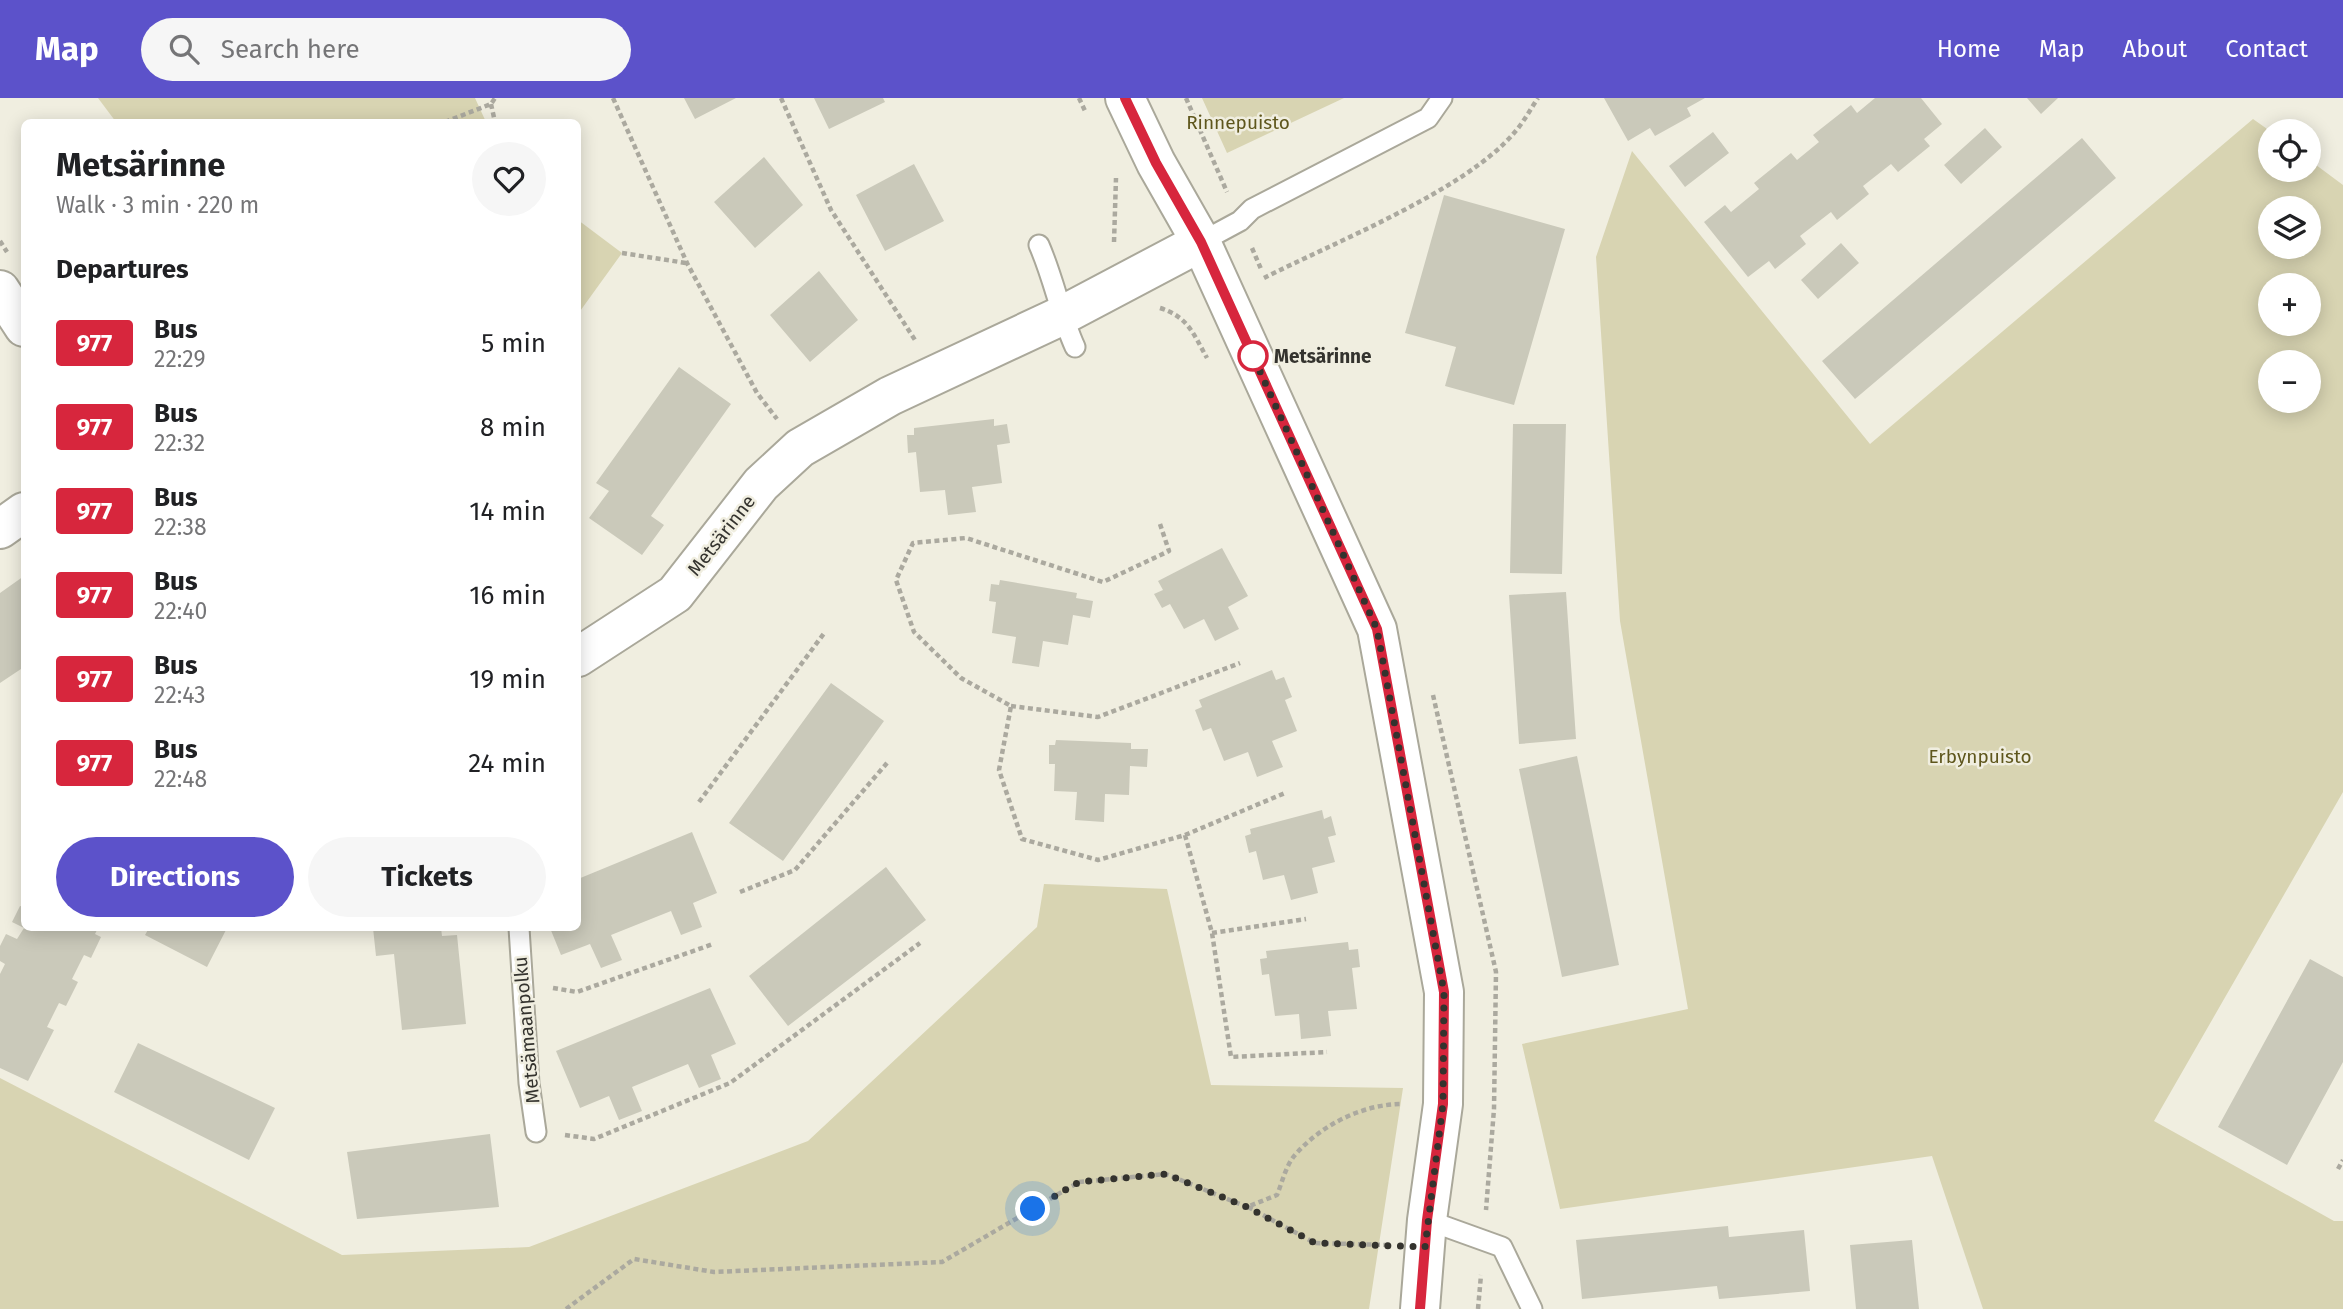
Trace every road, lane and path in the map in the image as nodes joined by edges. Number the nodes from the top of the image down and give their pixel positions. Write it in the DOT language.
graph roads {
  1 [pos="495,98"];
  2 [pos="613,98"];
  3 [pos="781,98"];
  4 [pos="1125,98"];
  5 [pos="1186,98"];
  6 [pos="1442,98"];
  7 [pos="1538,98"];
  8 [pos="491,104"];
  9 [pos="454,119"];
  10 [pos="494,119"];
  11 [pos="1204,140"];
  12 [pos="1118,181"];
  13 [pos="1201,242"];
  14 [pos="1039,245"];
  15 [pos="622,253"];
  16 [pos="687,263"];
  17 [pos="1119,270"];
  18 [pos="1264,278"];
  19 [pos="0,290"];
  20 [pos="21,322"];
  21 [pos="1068,332"];
  22 [pos="916,341"];
  23 [pos="1209,362"];
  24 [pos="777,420"];
  25 [pos="21,514"];
  26 [pos="1160,524"];
  27 [pos="0,529"];
  28 [pos="825,632"];
  29 [pos="581,655"];
  30 [pos="1240,663"];
  31 [pos="1011,706"];
  32 [pos="887,763"];
  33 [pos="1285,793"];
  34 [pos="699,802"];
  35 [pos="1185,835"];
  36 [pos="740,892"];
  37 [pos="1306,919"];
  38 [pos="519,931"];
  39 [pos="1212,933"];
  40 [pos="920,943"];
  41 [pos="713,944"];
  42 [pos="521,982"];
  43 [pos="1327,1052"];
  44 [pos="1388,1104"];
  45 [pos="536,1132"];
  46 [pos="2343,1160"];
  47 [pos="2338,1169"];
  48 [pos="1247,1207"];
  49 [pos="1426,1233"];
  50 [pos="566,1309"];
  51 [pos="1420,1309"];
  52 [pos="1532,1309"];
  1 -- 8 [label="path"];
  2 -- 16 [label="path"];
  3 -- 22 [label="path"];
  4 -- 13 [label="street"];
  5 -- 11 [label="path"];
  6 -- 13 [label="lane"];
  7 -- 18 [label="path"];
  8 -- 9 [label="path"];
  8 -- 10 [label="path"];
  12 -- 17 [label="path"];
  13 -- 17 [label="street, Metsärinne"];
  13 -- 49 [label="street"];
  14 -- 21 [label="lane"];
  15 -- 16 [label="path"];
  16 -- 24 [label="path"];
  17 -- 21 [label="street, Metsärinne"];
  17 -- 23 [label="path"];
  19 -- 20 [label="street"];
  21 -- 29 [label="street, Metsärinne"];
  25 -- 27 [label="street"];
  26 -- 31 [label="path"];
  28 -- 34 [label="path"];
  30 -- 31 [label="path"];
  31 -- 35 [label="path"];
  32 -- 36 [label="path"];
  33 -- 35 [label="path"];
  35 -- 39 [label="path"];
  37 -- 39 [label="path"];
  38 -- 42 [label="lane, Metsämaanpolku"];
  39 -- 43 [label="path"];
  40 -- 45 [label="path"];
  41 -- 42 [label="path"];
  42 -- 45 [label="lane, Metsämaanpolku"];
  44 -- 48 [label="path"];
  46 -- 47 [label="path"];
  48 -- 49 [label="path"];
  48 -- 50 [label="path"];
  49 -- 51 [label="street"];
  49 -- 52 [label="lane"];
}
